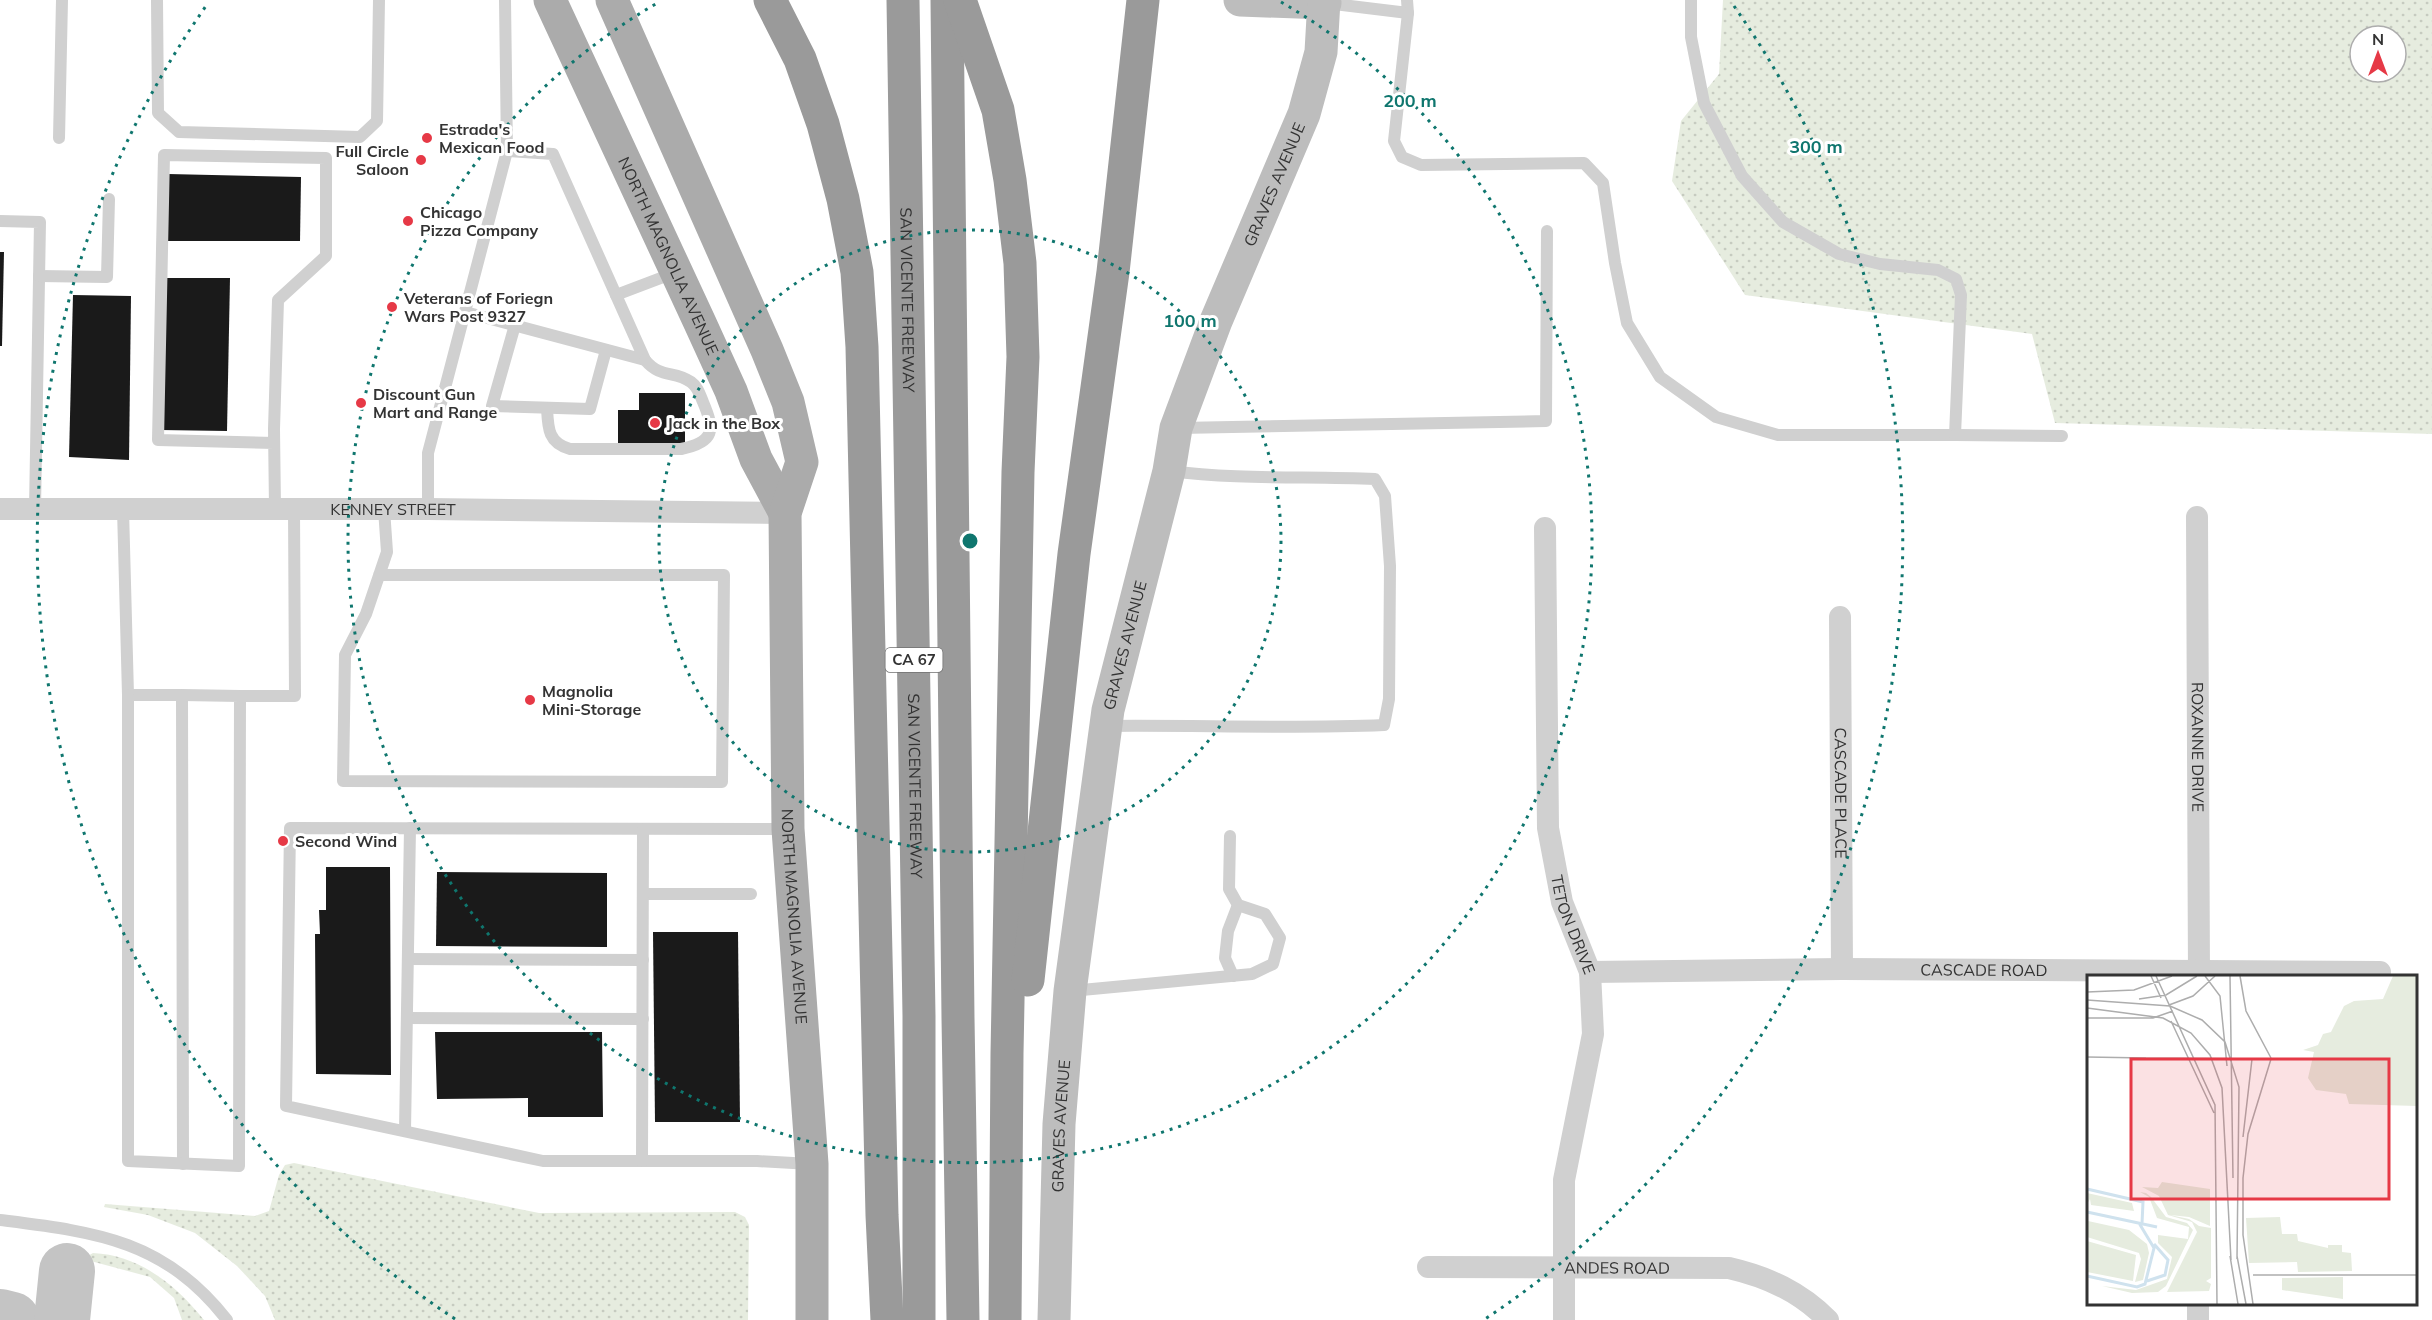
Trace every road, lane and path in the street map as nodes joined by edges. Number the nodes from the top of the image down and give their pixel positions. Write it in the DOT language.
graph roads {
  1 [pos="62,0"];
  2 [pos="157,0"];
  3 [pos="379,0"];
  4 [pos="505,0"];
  5 [pos="550,0"];
  6 [pos="612,0"];
  7 [pos="770,0"];
  8 [pos="900,0"];
  9 [pos="947,0"];
  10 [pos="960,0"];
  11 [pos="1143,0"];
  12 [pos="1240,0"];
  13 [pos="1407,0"];
  14 [pos="1691,0"];
  15 [pos="1325,1"];
  16 [pos="1408,13"];
  17 [pos="59,138"];
  18 [pos="507,151"];
  19 [pos="109,199"];
  20 [pos="0,221"];
  21 [pos="1547,231"];
  22 [pos="676,272"];
  23 [pos="39,276"];
  24 [pos="616,295"];
  25 [pos="465,312"];
  26 [pos="515,325"];
  27 [pos="606,350"];
  28 [pos="645,360"];
  29 [pos="547,408"];
  30 [pos="1176,428"];
  31 [pos="1955,435"];
  32 [pos="2062,436"];
  33 [pos="274,443"];
  34 [pos="1169,471"];
  35 [pos="0,509"];
  36 [pos="35,509"];
  37 [pos="123,509"];
  38 [pos="284,509"];
  39 [pos="384,509"];
  40 [pos="428,509"];
  41 [pos="785,513"];
  42 [pos="2197,517"];
  43 [pos="1545,528"];
  44 [pos="379,575"];
  45 [pos="1840,617"];
  46 [pos="128,695"];
  47 [pos="182,695"];
  48 [pos="240,696"];
  49 [pos="1105,726"];
  50 [pos="410,828"];
  51 [pos="643,829"];
  52 [pos="788,829"];
  53 [pos="1230,836"];
  54 [pos="643,894"];
  55 [pos="751,894"];
  56 [pos="1238,905"];
  57 [pos="408,959"];
  58 [pos="643,960"];
  59 [pos="1842,969"];
  60 [pos="1590,972"];
  61 [pos="2380,972"];
  62 [pos="2199,974"];
  63 [pos="1233,976"];
  64 [pos="1070,991"];
  65 [pos="407,1018"];
  66 [pos="643,1019"];
  67 [pos="1007,1054"];
  68 [pos="405,1131"];
  69 [pos="642,1161"];
  70 [pos="183,1164"];
  71 [pos="812,1164"];
  72 [pos="0,1220"];
  73 [pos="1428,1267"];
  74 [pos="1563,1268"];
  75 [pos="227,1320"];
  76 [pos="812,1320"];
  77 [pos="887,1320"];
  78 [pos="919,1320"];
  79 [pos="963,1320"];
  80 [pos="1005,1320"];
  81 [pos="1054,1320"];
  82 [pos="1564,1320"];
  83 [pos="1828,1320"];
  1 -- 17 [label="lane"];
  2 -- 3 [label="lane"];
  4 -- 18 [label="lane"];
  5 -- 22 [label="main road, NORTH MAGNOLIA AVENUE"];
  6 -- 41 [label="main road, NORTH MAGNOLIA AVENUE"];
  7 -- 77 [label="highway"];
  8 -- 78 [label="highway, SAN VICENTE FREEWAY / CA 67"];
  9 -- 79 [label="highway, CA 67"];
  10 -- 67 [label="highway"];
  11 -- 67 [label="highway"];
  12 -- 15 [label="main road"];
  13 -- 16 [label="lane"];
  14 -- 31 [label="lane"];
  15 -- 16 [label="lane"];
  15 -- 30 [label="main road, GRAVES AVENUE"];
  16 -- 31 [label="lane"];
  18 -- 24 [label="lane"];
  18 -- 25 [label="lane"];
  19 -- 23 [label="lane"];
  20 -- 23 [label="lane"];
  21 -- 30 [label="lane"];
  22 -- 24 [label="lane"];
  22 -- 41 [label="main road, NORTH MAGNOLIA AVENUE"];
  23 -- 36 [label="lane"];
  24 -- 28 [label="lane"];
  25 -- 26 [label="lane"];
  25 -- 40 [label="lane"];
  26 -- 27 [label="lane"];
  26 -- 29 [label="lane"];
  27 -- 28 [label="lane"];
  27 -- 29 [label="lane"];
  28 -- 29 [label="lane"];
  30 -- 34 [label="main road, GRAVES AVENUE"];
  31 -- 32 [label="lane"];
  33 -- 33 [label="lane"];
  33 -- 38 [label="lane"];
  34 -- 49 [label="main road, GRAVES AVENUE"];
  34 -- 49 [label="lane"];
  35 -- 36 [label="street, KENNEY STREET"];
  36 -- 37 [label="street, KENNEY STREET"];
  37 -- 38 [label="street, KENNEY STREET"];
  37 -- 46 [label="lane"];
  38 -- 39 [label="street, KENNEY STREET"];
  38 -- 48 [label="lane"];
  39 -- 40 [label="street, KENNEY STREET"];
  39 -- 44 [label="lane"];
  40 -- 41 [label="street, KENNEY STREET"];
  41 -- 52 [label="main road, NORTH MAGNOLIA AVENUE"];
  42 -- 62 [label="street, ROXANNE DRIVE"];
  43 -- 60 [label="street, TETON DRIVE"];
  44 -- 44 [label="lane"];
  45 -- 59 [label="street, CASCADE PLACE"];
  46 -- 47 [label="lane"];
  46 -- 70 [label="lane"];
  47 -- 48 [label="lane"];
  47 -- 70 [label="lane"];
  48 -- 70 [label="lane"];
  49 -- 64 [label="main road, GRAVES AVENUE"];
  50 -- 51 [label="lane"];
  50 -- 57 [label="lane"];
  50 -- 68 [label="lane"];
  51 -- 52 [label="lane"];
  51 -- 54 [label="lane"];
  52 -- 71 [label="main road, NORTH MAGNOLIA AVENUE"];
  53 -- 56 [label="lane"];
  54 -- 55 [label="lane"];
  54 -- 58 [label="lane"];
  56 -- 63 [label="lane"];
  56 -- 63 [label="lane"];
  57 -- 58 [label="lane"];
  57 -- 65 [label="lane"];
  58 -- 66 [label="lane"];
  59 -- 60 [label="street, CASCADE ROAD"];
  59 -- 62 [label="street, CASCADE ROAD"];
  60 -- 74 [label="street, TETON DRIVE"];
  61 -- 62 [label="street, CASCADE ROAD"];
  63 -- 64 [label="lane"];
  64 -- 81 [label="main road, GRAVES AVENUE"];
  65 -- 66 [label="lane"];
  65 -- 68 [label="lane"];
  66 -- 69 [label="lane"];
  67 -- 80 [label="highway"];
  68 -- 69 [label="lane"];
  69 -- 71 [label="lane"];
  71 -- 76 [label="main road, NORTH MAGNOLIA AVENUE"];
  72 -- 75 [label="lane"];
  73 -- 74 [label="street, ANDES ROAD"];
  74 -- 82 [label="street, TETON DRIVE"];
  74 -- 83 [label="street, ANDES ROAD"];
}
